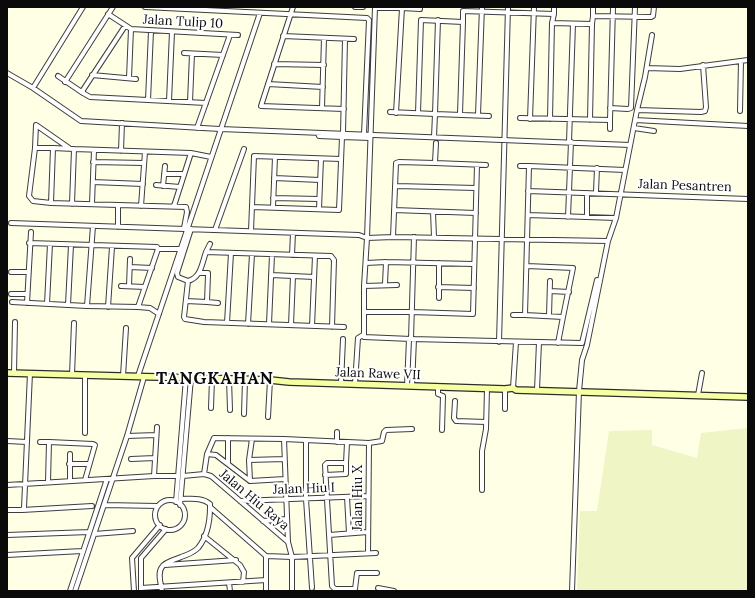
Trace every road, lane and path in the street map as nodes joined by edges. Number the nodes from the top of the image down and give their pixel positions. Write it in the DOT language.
graph roads {
  1 [pos="83,7"];
  2 [pos="113,7"];
  3 [pos="145,7"];
  4 [pos="240,7"];
  5 [pos="293,7"];
  6 [pos="355,7"];
  7 [pos="363,7"];
  8 [pos="375,7"];
  9 [pos="482,7"];
  10 [pos="508,7"];
  11 [pos="534,7"];
  12 [pos="554,7"];
  13 [pos="594,7"];
  14 [pos="613,7"];
  15 [pos="635,7"];
  16 [pos="654,7"];
  17 [pos="402,8"];
  18 [pos="420,8"];
  19 [pos="463,9"];
  20 [pos="238,12"];
  21 [pos="482,12"];
  22 [pos="260,13"];
  23 [pos="508,13"];
  24 [pos="534,13"];
  25 [pos="108,14"];
  26 [pos="291,14"];
  27 [pos="554,14"];
  28 [pos="593,16"];
  29 [pos="613,16"];
  30 [pos="635,17"];
  31 [pos="420,20"];
  32 [pos="438,20"];
  33 [pos="463,22"];
  34 [pos="552,23"];
  35 [pos="573,24"];
  36 [pos="592,24"];
  37 [pos="125,26"];
  38 [pos="131,30"];
  39 [pos="151,31"];
  40 [pos="172,32"];
  41 [pos="230,35"];
  42 [pos="238,35"];
  43 [pos="652,35"];
  44 [pos="283,36"];
  45 [pos="324,38"];
  46 [pos="345,39"];
  47 [pos="354,39"];
  48 [pos="184,53"];
  49 [pos="192,54"];
  50 [pos="223,55"];
  51 [pos="748,60"];
  52 [pos="741,61"];
  53 [pos="274,64"];
  54 [pos="324,65"];
  55 [pos="703,65"];
  56 [pos="647,68"];
  57 [pos="7,73"];
  58 [pos="58,76"];
  59 [pos="92,76"];
  60 [pos="129,78"];
  61 [pos="136,78"];
  62 [pos="66,82"];
  63 [pos="268,84"];
  64 [pos="323,87"];
  65 [pos="33,88"];
  66 [pos="83,93"];
  67 [pos="148,100"];
  68 [pos="169,101"];
  69 [pos="190,102"];
  70 [pos="206,103"];
  71 [pos="322,108"];
  72 [pos="610,108"];
  73 [pos="344,109"];
  74 [pos="637,110"];
  75 [pos="740,111"];
  76 [pos="390,112"];
  77 [pos="396,113"];
  78 [pos="418,113"];
  79 [pos="435,114"];
  80 [pos="460,114"];
  81 [pos="478,115"];
  82 [pos="489,116"];
  83 [pos="520,118"];
  84 [pos="530,119"];
  85 [pos="550,119"];
  86 [pos="570,120"];
  87 [pos="590,120"];
  88 [pos="610,120"];
  89 [pos="635,120"];
  90 [pos="122,123"];
  91 [pos="748,126"];
  92 [pos="197,128"];
  93 [pos="634,128"];
  94 [pos="220,129"];
  95 [pos="610,129"];
  96 [pos="654,131"];
  97 [pos="364,134"];
  98 [pos="342,135"];
  99 [pos="370,136"];
  100 [pos="434,137"];
  101 [pos="504,139"];
  102 [pos="570,142"];
  103 [pos="436,143"];
  104 [pos="630,145"];
  105 [pos="35,148"];
  106 [pos="52,148"];
  107 [pos="72,149"];
  108 [pos="94,150"];
  109 [pos="244,150"];
  110 [pos="121,151"];
  111 [pos="145,152"];
  112 [pos="191,153"];
  113 [pos="248,156"];
  114 [pos="254,156"];
  115 [pos="211,157"];
  116 [pos="275,157"];
  117 [pos="321,159"];
  118 [pos="341,159"];
  119 [pos="93,162"];
  120 [pos="144,163"];
  121 [pos="435,163"];
  122 [pos="477,165"];
  123 [pos="486,165"];
  124 [pos="165,166"];
  125 [pos="520,166"];
  126 [pos="529,166"];
  127 [pos="570,168"];
  128 [pos="597,168"];
  129 [pos="625,170"];
  130 [pos="164,174"];
  131 [pos="184,174"];
  132 [pos="274,178"];
  133 [pos="320,180"];
  134 [pos="93,182"];
  135 [pos="143,184"];
  136 [pos="156,185"];
  137 [pos="163,186"];
  138 [pos="180,186"];
  139 [pos="396,186"];
  140 [pos="476,188"];
  141 [pos="528,191"];
  142 [pos="569,192"];
  143 [pos="596,192"];
  144 [pos="587,193"];
  145 [pos="621,194"];
  146 [pos="273,198"];
  147 [pos="748,199"];
  148 [pos="319,200"];
  149 [pos="51,203"];
  150 [pos="72,204"];
  151 [pos="92,204"];
  152 [pos="118,205"];
  153 [pos="141,206"];
  154 [pos="174,206"];
  155 [pos="252,207"];
  156 [pos="273,207"];
  157 [pos="319,209"];
  158 [pos="394,210"];
  159 [pos="434,212"];
  160 [pos="476,213"];
  161 [pos="528,215"];
  162 [pos="568,217"];
  163 [pos="587,217"];
  164 [pos="616,218"];
  165 [pos="11,223"];
  166 [pos="93,226"];
  167 [pos="118,228"];
  168 [pos="188,228"];
  169 [pos="215,230"];
  170 [pos="251,231"];
  171 [pos="31,232"];
  172 [pos="293,233"];
  173 [pos="393,236"];
  174 [pos="414,237"];
  175 [pos="434,237"];
  176 [pos="367,238"];
  177 [pos="475,238"];
  178 [pos="501,239"];
  179 [pos="527,239"];
  180 [pos="608,241"];
  181 [pos="29,243"];
  182 [pos="50,244"];
  183 [pos="210,244"];
  184 [pos="71,245"];
  185 [pos="91,246"];
  186 [pos="112,247"];
  187 [pos="158,249"];
  188 [pos="180,249"];
  189 [pos="206,252"];
  190 [pos="231,253"];
  191 [pos="252,254"];
  192 [pos="272,254"];
  193 [pos="292,255"];
  194 [pos="315,256"];
  195 [pos="130,259"];
  196 [pos="386,262"];
  197 [pos="366,263"];
  198 [pos="413,263"];
  199 [pos="439,263"];
  200 [pos="473,264"];
  201 [pos="526,266"];
  202 [pos="130,268"];
  203 [pos="152,268"];
  204 [pos="11,272"];
  205 [pos="28,272"];
  206 [pos="199,273"];
  207 [pos="271,275"];
  208 [pos="293,276"];
  209 [pos="314,277"];
  210 [pos="597,280"];
  211 [pos="188,281"];
  212 [pos="550,281"];
  213 [pos="385,284"];
  214 [pos="397,285"];
  215 [pos="121,286"];
  216 [pos="130,286"];
  217 [pos="364,286"];
  218 [pos="145,287"];
  219 [pos="438,287"];
  220 [pos="474,288"];
  221 [pos="550,291"];
  222 [pos="569,292"];
  223 [pos="11,294"];
  224 [pos="27,294"];
  225 [pos="439,298"];
  226 [pos="186,301"];
  227 [pos="12,302"];
  228 [pos="207,302"];
  229 [pos="27,303"];
  230 [pos="218,303"];
  231 [pos="47,304"];
  232 [pos="68,305"];
  233 [pos="87,306"];
  234 [pos="108,307"];
  235 [pos="138,307"];
  236 [pos="364,312"];
  237 [pos="412,312"];
  238 [pos="159,314"];
  239 [pos="513,315"];
  240 [pos="525,315"];
  241 [pos="549,316"];
  242 [pos="563,317"];
  243 [pos="15,322"];
  244 [pos="74,323"];
  245 [pos="227,323"];
  246 [pos="248,324"];
  247 [pos="269,324"];
  248 [pos="291,325"];
  249 [pos="312,326"];
  250 [pos="332,327"];
  251 [pos="344,327"];
  252 [pos="126,328"];
  253 [pos="363,335"];
  254 [pos="343,339"];
  255 [pos="411,339"];
  256 [pos="499,342"];
  257 [pos="516,342"];
  258 [pos="539,342"];
  259 [pos="558,343"];
  260 [pos="7,373"];
  261 [pos="14,373"];
  262 [pos="30,373"];
  263 [pos="702,373"];
  264 [pos="72,375"];
  265 [pos="85,375"];
  266 [pos="124,376"];
  267 [pos="141,377"];
  268 [pos="188,378"];
  269 [pos="212,379"];
  270 [pos="228,379"];
  271 [pos="245,380"];
  272 [pos="270,380"];
  273 [pos="341,384"];
  274 [pos="355,384"];
  275 [pos="410,386"];
  276 [pos="438,387"];
  277 [pos="513,388"];
  278 [pos="487,389"];
  279 [pos="505,389"];
  280 [pos="537,390"];
  281 [pos="579,392"];
  282 [pos="698,395"];
  283 [pos="748,397"];
  284 [pos="455,401"];
  285 [pos="211,408"];
  286 [pos="505,409"];
  287 [pos="230,410"];
  288 [pos="244,414"];
  289 [pos="268,417"];
  290 [pos="486,422"];
  291 [pos="157,427"];
  292 [pos="412,429"];
  293 [pos="442,430"];
  294 [pos="337,432"];
  295 [pos="85,433"];
  296 [pos="156,435"];
  297 [pos="127,436"];
  298 [pos="228,438"];
  299 [pos="252,439"];
  300 [pos="284,439"];
  301 [pos="306,440"];
  302 [pos="7,441"];
  303 [pos="27,442"];
  304 [pos="40,442"];
  305 [pos="49,442"];
  306 [pos="337,442"];
  307 [pos="347,443"];
  308 [pos="369,443"];
  309 [pos="70,454"];
  310 [pos="207,454"];
  311 [pos="155,458"];
  312 [pos="131,459"];
  313 [pos="284,459"];
  314 [pos="249,460"];
  315 [pos="346,463"];
  316 [pos="69,464"];
  317 [pos="89,464"];
  318 [pos="228,464"];
  319 [pos="204,474"];
  320 [pos="326,475"];
  321 [pos="154,476"];
  322 [pos="181,476"];
  323 [pos="113,478"];
  324 [pos="107,479"];
  325 [pos="285,479"];
  326 [pos="84,480"];
  327 [pos="70,481"];
  328 [pos="250,481"];
  329 [pos="48,482"];
  330 [pos="26,483"];
  331 [pos="7,485"];
  332 [pos="482,490"];
  333 [pos="368,496"];
  334 [pos="347,497"];
  335 [pos="326,498"];
  336 [pos="181,499"];
  337 [pos="306,499"];
  338 [pos="286,500"];
  339 [pos="176,502"];
  340 [pos="240,502"];
  341 [pos="104,505"];
  342 [pos="180,505"];
  343 [pos="92,506"];
  344 [pos="158,506"];
  345 [pos="210,507"];
  346 [pos="7,510"];
  347 [pos="22,510"];
  348 [pos="287,519"];
  349 [pos="262,521"];
  350 [pos="160,525"];
  351 [pos="166,529"];
  352 [pos="133,531"];
  353 [pos="88,532"];
  354 [pos="368,532"];
  355 [pos="94,534"];
  356 [pos="349,534"];
  357 [pos="7,535"];
  358 [pos="329,535"];
  359 [pos="204,536"];
  360 [pos="288,542"];
  361 [pos="82,551"];
  362 [pos="368,553"];
  363 [pos="376,553"];
  364 [pos="7,555"];
  365 [pos="330,555"];
  366 [pos="266,556"];
  367 [pos="310,556"];
  368 [pos="292,557"];
  369 [pos="236,560"];
  370 [pos="164,565"];
  371 [pos="377,573"];
  372 [pos="266,580"];
  373 [pos="243,582"];
  374 [pos="229,583"];
  375 [pos="312,588"];
  376 [pos="378,588"];
  377 [pos="141,589"];
  378 [pos="162,589"];
  379 [pos="70,591"];
  380 [pos="75,591"];
  381 [pos="134,591"];
  382 [pos="230,591"];
  383 [pos="266,591"];
  384 [pos="292,591"];
  385 [pos="394,591"];
  386 [pos="572,591"];
  1 -- 65 [label="street"];
  2 -- 25 [label="street"];
  3 -- 20 [label="street"];
  4 -- 20 [label="street"];
  5 -- 26 [label="street"];
  6 -- 7 [label="street"];
  8 -- 17 [label="street"];
  8 -- 99 [label="street"];
  9 -- 21 [label="street"];
  10 -- 23 [label="street"];
  11 -- 24 [label="street"];
  12 -- 27 [label="street"];
  13 -- 28 [label="street"];
  14 -- 29 [label="street"];
  15 -- 30 [label="street"];
  16 -- 30 [label="street"];
  17 -- 18 [label="street"];
  17 -- 77 [label="street"];
  18 -- 31 [label="street"];
  19 -- 21 [label="street"];
  19 -- 33 [label="street"];
  20 -- 22 [label="street"];
  21 -- 23 [label="street"];
  21 -- 81 [label="street"];
  22 -- 26 [label="street"];
  22 -- 94 [label="street"];
  23 -- 24 [label="street"];
  23 -- 101 [label="street"];
  24 -- 27 [label="street"];
  24 -- 84 [label="street"];
  25 -- 37 [label="street, Jalan Tulip 10"];
  25 -- 62 [label="street"];
  26 -- 44 [label="street"];
  26 -- 97 [label="street"];
  27 -- 34 [label="street"];
  28 -- 29 [label="street"];
  28 -- 36 [label="street"];
  29 -- 30 [label="street"];
  29 -- 72 [label="street"];
  30 -- 72 [label="street"];
  31 -- 32 [label="street"];
  31 -- 78 [label="street"];
  32 -- 33 [label="street"];
  32 -- 79 [label="street"];
  33 -- 80 [label="street"];
  34 -- 35 [label="street"];
  34 -- 85 [label="street"];
  35 -- 36 [label="street"];
  35 -- 86 [label="street"];
  36 -- 87 [label="street"];
  37 -- 38 [label="street, Jalan Tulip 10"];
  37 -- 59 [label="street"];
  38 -- 39 [label="street, Jalan Tulip 10"];
  38 -- 60 [label="street"];
  39 -- 40 [label="street, Jalan Tulip 10"];
  39 -- 67 [label="street"];
  40 -- 41 [label="street, Jalan Tulip 10"];
  40 -- 68 [label="street"];
  41 -- 42 [label="street, Jalan Tulip 10"];
  41 -- 50 [label="street"];
  43 -- 56 [label="street"];
  44 -- 45 [label="street"];
  44 -- 53 [label="street"];
  45 -- 46 [label="street"];
  45 -- 54 [label="street"];
  46 -- 47 [label="street"];
  46 -- 73 [label="street"];
  48 -- 49 [label="street"];
  49 -- 50 [label="street"];
  49 -- 69 [label="street"];
  50 -- 70 [label="street"];
  51 -- 52 [label="street"];
  52 -- 55 [label="street"];
  52 -- 75 [label="street"];
  53 -- 54 [label="street"];
  53 -- 63 [label="street"];
  54 -- 64 [label="street"];
  55 -- 56 [label="street"];
  55 -- 74 [label="street"];
  56 -- 74 [label="street"];
  57 -- 65 [label="street"];
  58 -- 62 [label="street"];
  59 -- 60 [label="street"];
  59 -- 66 [label="street"];
  60 -- 61 [label="street"];
  62 -- 66 [label="street"];
  63 -- 64 [label="street"];
  63 -- 71 [label="street"];
  64 -- 71 [label="street"];
  65 -- 90 [label="street"];
  66 -- 67 [label="street"];
  67 -- 68 [label="street"];
  68 -- 69 [label="street"];
  69 -- 70 [label="street"];
  70 -- 92 [label="street"];
  71 -- 73 [label="street"];
  72 -- 88 [label="street"];
  73 -- 98 [label="street"];
  74 -- 89 [label="street"];
  76 -- 77 [label="street"];
  77 -- 78 [label="street"];
  78 -- 79 [label="street"];
  79 -- 80 [label="street"];
  79 -- 100 [label="street"];
  80 -- 81 [label="street"];
  81 -- 82 [label="street"];
  83 -- 84 [label="street"];
  84 -- 85 [label="street"];
  85 -- 86 [label="street"];
  86 -- 87 [label="street"];
  86 -- 102 [label="street"];
  87 -- 88 [label="street"];
  88 -- 95 [label="street"];
  89 -- 91 [label="street"];
  89 -- 93 [label="street"];
  90 -- 92 [label="street"];
  90 -- 110 [label="street"];
  92 -- 94 [label="street"];
  93 -- 96 [label="street"];
  93 -- 104 [label="street"];
  94 -- 98 [label="street"];
  94 -- 115 [label="street"];
  97 -- 98 [label="street"];
  97 -- 99 [label="street"];
  98 -- 99 [label="street"];
  98 -- 118 [label="street"];
  99 -- 100 [label="street"];
  99 -- 176 [label="street"];
  100 -- 101 [label="street"];
  101 -- 102 [label="street"];
  101 -- 178 [label="street"];
  102 -- 104 [label="street"];
  102 -- 127 [label="street"];
  103 -- 121 [label="street"];
  104 -- 129 [label="street"];
  105 -- 106 [label="street"];
  105 -- 107 [label="street"];
  105 -- 149 [label="street"];
  106 -- 107 [label="street"];
  106 -- 149 [label="street"];
  107 -- 108 [label="street"];
  107 -- 150 [label="street"];
  108 -- 110 [label="street"];
  108 -- 119 [label="street"];
  109 -- 169 [label="street"];
  110 -- 111 [label="street"];
  111 -- 112 [label="street"];
  111 -- 120 [label="street"];
  112 -- 115 [label="street"];
  112 -- 131 [label="street"];
  113 -- 114 [label="street"];
  114 -- 116 [label="street"];
  114 -- 155 [label="street"];
  115 -- 168 [label="street"];
  116 -- 117 [label="street"];
  116 -- 132 [label="street"];
  117 -- 118 [label="street"];
  117 -- 133 [label="street"];
  118 -- 157 [label="street"];
  119 -- 120 [label="street"];
  119 -- 134 [label="street"];
  120 -- 135 [label="street"];
  121 -- 122 [label="street"];
  121 -- 139 [label="street"];
  122 -- 123 [label="street"];
  122 -- 140 [label="street"];
  124 -- 130 [label="street"];
  125 -- 126 [label="street"];
  126 -- 127 [label="street"];
  126 -- 141 [label="street"];
  127 -- 128 [label="street"];
  127 -- 142 [label="street"];
  128 -- 129 [label="street"];
  128 -- 143 [label="street"];
  129 -- 145 [label="street"];
  130 -- 131 [label="street"];
  130 -- 137 [label="street"];
  131 -- 138 [label="street"];
  132 -- 133 [label="street"];
  132 -- 146 [label="street"];
  133 -- 148 [label="street"];
  134 -- 135 [label="street"];
  134 -- 151 [label="street"];
  135 -- 153 [label="street"];
  136 -- 137 [label="street"];
  137 -- 138 [label="street"];
  138 -- 154 [label="street"];
  139 -- 140 [label="street"];
  139 -- 158 [label="street"];
  140 -- 160 [label="street"];
  141 -- 142 [label="street, Jalan Pesantren"];
  141 -- 161 [label="street"];
  142 -- 144 [label="street, Jalan Pesantren"];
  142 -- 162 [label="street"];
  143 -- 144 [label="street, Jalan Pesantren"];
  143 -- 145 [label="street, Jalan Pesantren"];
  144 -- 163 [label="street"];
  145 -- 147 [label="street, Jalan Pesantren"];
  145 -- 164 [label="street"];
  146 -- 148 [label="street"];
  146 -- 156 [label="street"];
  148 -- 157 [label="street"];
  149 -- 150 [label="street"];
  150 -- 151 [label="street"];
  151 -- 152 [label="street"];
  152 -- 153 [label="street"];
  152 -- 167 [label="street"];
  153 -- 154 [label="street"];
  154 -- 168 [label="street"];
  155 -- 156 [label="street"];
  155 -- 170 [label="street"];
  156 -- 157 [label="street"];
  158 -- 159 [label="street"];
  158 -- 173 [label="street"];
  159 -- 160 [label="street"];
  159 -- 175 [label="street"];
  160 -- 177 [label="street"];
  161 -- 162 [label="street"];
  161 -- 179 [label="street"];
  162 -- 163 [label="street"];
  163 -- 164 [label="street"];
  164 -- 180 [label="street"];
  165 -- 166 [label="street"];
  166 -- 167 [label="street"];
  166 -- 185 [label="street"];
  167 -- 168 [label="street"];
  168 -- 169 [label="street"];
  168 -- 188 [label="street"];
  168 -- 211 [label="street"];
  169 -- 170 [label="street"];
  170 -- 172 [label="street"];
  171 -- 181 [label="street"];
  172 -- 176 [label="street"];
  172 -- 193 [label="street"];
  173 -- 174 [label="street"];
  173 -- 176 [label="street"];
  174 -- 175 [label="street"];
  174 -- 198 [label="street"];
  175 -- 177 [label="street"];
  176 -- 197 [label="street"];
  177 -- 178 [label="street"];
  177 -- 200 [label="street"];
  178 -- 179 [label="street"];
  178 -- 256 [label="street"];
  179 -- 180 [label="street"];
  179 -- 201 [label="street"];
  180 -- 281 [label="street"];
  181 -- 182 [label="street"];
  181 -- 205 [label="street"];
  182 -- 184 [label="street"];
  182 -- 231 [label="street"];
  183 -- 189 [label="street"];
  184 -- 185 [label="street"];
  184 -- 232 [label="street"];
  185 -- 186 [label="street"];
  185 -- 233 [label="street"];
  186 -- 187 [label="street"];
  186 -- 234 [label="street"];
  187 -- 188 [label="street"];
  187 -- 203 [label="street"];
  188 -- 238 [label="street"];
  189 -- 190 [label="street"];
  189 -- 206 [label="street"];
  190 -- 191 [label="street"];
  190 -- 245 [label="street"];
  191 -- 192 [label="street"];
  191 -- 246 [label="street"];
  192 -- 193 [label="street"];
  192 -- 207 [label="street"];
  193 -- 194 [label="street"];
  194 -- 209 [label="street"];
  194 -- 250 [label="street"];
  195 -- 202 [label="street"];
  196 -- 197 [label="street"];
  196 -- 198 [label="street"];
  196 -- 213 [label="street"];
  197 -- 217 [label="street"];
  198 -- 199 [label="street"];
  198 -- 237 [label="street"];
  199 -- 200 [label="street"];
  199 -- 219 [label="street"];
  200 -- 220 [label="street"];
  201 -- 222 [label="street"];
  201 -- 240 [label="street"];
  202 -- 203 [label="street"];
  202 -- 216 [label="street"];
  203 -- 218 [label="street"];
  204 -- 205 [label="street"];
  205 -- 224 [label="street"];
  206 -- 211 [label="street"];
  206 -- 228 [label="street"];
  207 -- 208 [label="street"];
  207 -- 247 [label="street"];
  208 -- 209 [label="street"];
  208 -- 248 [label="street"];
  209 -- 249 [label="street"];
  210 -- 259 [label="street"];
  211 -- 226 [label="street"];
  212 -- 221 [label="street"];
  213 -- 214 [label="street"];
  213 -- 217 [label="street"];
  215 -- 216 [label="street"];
  216 -- 218 [label="street"];
  217 -- 236 [label="street"];
  218 -- 235 [label="street"];
  219 -- 220 [label="street"];
  219 -- 225 [label="street"];
  220 -- 237 [label="street"];
  221 -- 222 [label="street"];
  221 -- 241 [label="street"];
  222 -- 242 [label="street"];
  223 -- 224 [label="street"];
  224 -- 229 [label="street"];
  226 -- 228 [label="street"];
  226 -- 245 [label="street"];
  227 -- 229 [label="street"];
  228 -- 230 [label="street"];
  229 -- 231 [label="street"];
  231 -- 232 [label="street"];
  232 -- 233 [label="street"];
  233 -- 234 [label="street"];
  234 -- 235 [label="street"];
  235 -- 238 [label="street"];
  236 -- 237 [label="street"];
  236 -- 253 [label="street"];
  237 -- 255 [label="street"];
  238 -- 267 [label="street"];
  239 -- 240 [label="street"];
  240 -- 241 [label="street"];
  241 -- 242 [label="street"];
  242 -- 259 [label="street"];
  243 -- 261 [label="street"];
  244 -- 264 [label="street"];
  245 -- 246 [label="street"];
  246 -- 247 [label="street"];
  247 -- 248 [label="street"];
  248 -- 249 [label="street"];
  249 -- 250 [label="street"];
  250 -- 251 [label="street"];
  252 -- 266 [label="street"];
  253 -- 255 [label="street"];
  253 -- 274 [label="street"];
  254 -- 273 [label="street"];
  255 -- 256 [label="street"];
  255 -- 275 [label="street"];
  256 -- 257 [label="street"];
  257 -- 258 [label="street"];
  257 -- 277 [label="street"];
  258 -- 259 [label="street"];
  258 -- 280 [label="street"];
  260 -- 261 [label="main road, Jalan Rawe VII"];
  261 -- 262 [label="main road, Jalan Rawe VII"];
  262 -- 264 [label="main road, Jalan Rawe VII"];
  262 -- 303 [label="street"];
  263 -- 282 [label="street"];
  264 -- 265 [label="main road, Jalan Rawe VII"];
  265 -- 266 [label="main road, Jalan Rawe VII"];
  265 -- 295 [label="street"];
  266 -- 267 [label="main road, Jalan Rawe VII"];
  267 -- 268 [label="main road, Jalan Rawe VII"];
  267 -- 297 [label="street"];
  268 -- 269 [label="main road, Jalan Rawe VII"];
  268 -- 322 [label="street"];
  269 -- 270 [label="main road, Jalan Rawe VII"];
  269 -- 285 [label="street"];
  270 -- 271 [label="main road, Jalan Rawe VII"];
  270 -- 287 [label="street"];
  271 -- 272 [label="main road, Jalan Rawe VII"];
  271 -- 288 [label="street"];
  272 -- 273 [label="main road, Jalan Rawe VII"];
  272 -- 289 [label="street"];
  273 -- 274 [label="main road, Jalan Rawe VII"];
  274 -- 275 [label="main road, Jalan Rawe VII"];
  275 -- 276 [label="main road, Jalan Rawe VII"];
  276 -- 278 [label="main road, Jalan Rawe VII"];
  276 -- 293 [label="street"];
  277 -- 279 [label="main road, Jalan Rawe VII"];
  277 -- 280 [label="main road, Jalan Rawe VII"];
  278 -- 279 [label="main road, Jalan Rawe VII"];
  278 -- 290 [label="street"];
  279 -- 286 [label="street"];
  280 -- 281 [label="main road, Jalan Rawe VII"];
  281 -- 282 [label="main road, Jalan Rawe VII"];
  281 -- 386 [label="street"];
  282 -- 283 [label="main road, Jalan Rawe VII"];
  284 -- 290 [label="street"];
  290 -- 332 [label="street"];
  291 -- 296 [label="street"];
  292 -- 308 [label="street"];
  294 -- 306 [label="street"];
  296 -- 297 [label="street"];
  296 -- 311 [label="street"];
  297 -- 323 [label="street"];
  298 -- 299 [label="street"];
  298 -- 310 [label="street"];
  298 -- 318 [label="street"];
  299 -- 300 [label="street"];
  299 -- 314 [label="street"];
  300 -- 301 [label="street"];
  300 -- 313 [label="street"];
  301 -- 306 [label="street"];
  301 -- 337 [label="street"];
  302 -- 303 [label="street"];
  303 -- 330 [label="street"];
  304 -- 305 [label="street"];
  305 -- 317 [label="street"];
  305 -- 329 [label="street"];
  306 -- 307 [label="street"];
  307 -- 308 [label="street"];
  307 -- 315 [label="street"];
  308 -- 333 [label="street, Jalan Hiu X"];
  309 -- 316 [label="street"];
  310 -- 318 [label="street"];
  310 -- 319 [label="street"];
  311 -- 312 [label="street"];
  311 -- 321 [label="street"];
  313 -- 314 [label="street"];
  313 -- 325 [label="street"];
  314 -- 328 [label="street"];
  315 -- 320 [label="street"];
  315 -- 320 [label="street"];
  316 -- 317 [label="street"];
  316 -- 327 [label="street"];
  317 -- 326 [label="street"];
  318 -- 328 [label="street"];
  319 -- 322 [label="street, Jalan Hiu Raya"];
  319 -- 340 [label="street, Jalan Hiu Raya"];
  320 -- 335 [label="street"];
  321 -- 322 [label="street, Jalan Hiu Raya"];
  321 -- 323 [label="street, Jalan Hiu Raya"];
  322 -- 336 [label="street"];
  322 -- 339 [label="street"];
  323 -- 324 [label="street, Jalan Hiu Raya"];
  323 -- 341 [label="street"];
  324 -- 326 [label="street, Jalan Hiu Raya"];
  324 -- 353 [label="street"];
  325 -- 328 [label="street"];
  325 -- 338 [label="street"];
  326 -- 327 [label="street, Jalan Hiu Raya"];
  327 -- 329 [label="street, Jalan Hiu Raya"];
  329 -- 330 [label="street, Jalan Hiu Raya"];
  330 -- 331 [label="street, Jalan Hiu Raya"];
  330 -- 347 [label="street"];
  333 -- 334 [label="street, Jalan Hiu I"];
  333 -- 354 [label="street, Jalan Hiu X"];
  334 -- 335 [label="street, Jalan Hiu I"];
  334 -- 356 [label="street"];
  335 -- 337 [label="street, Jalan Hiu I"];
  335 -- 358 [label="street"];
  336 -- 342 [label="street"];
  336 -- 345 [label="street"];
  337 -- 338 [label="street, Jalan Hiu I"];
  337 -- 367 [label="street"];
  338 -- 340 [label="street, Jalan Hiu I"];
  338 -- 348 [label="street"];
  339 -- 342 [label="street"];
  339 -- 344 [label="street"];
  340 -- 349 [label="street, Jalan Hiu Raya"];
  341 -- 344 [label="street"];
  341 -- 355 [label="street"];
  342 -- 351 [label="street"];
  343 -- 347 [label="street"];
  344 -- 350 [label="street"];
  345 -- 359 [label="street"];
  345 -- 366 [label="street"];
  346 -- 347 [label="street"];
  348 -- 349 [label="street"];
  348 -- 360 [label="street"];
  349 -- 360 [label="street, Jalan Hiu Raya"];
  350 -- 351 [label="street"];
  350 -- 381 [label="street"];
  351 -- 377 [label="street"];
  352 -- 355 [label="street"];
  353 -- 357 [label="street"];
  353 -- 361 [label="street"];
  354 -- 356 [label="street"];
  354 -- 362 [label="street, Jalan Hiu X"];
  355 -- 380 [label="street"];
  356 -- 358 [label="street"];
  358 -- 365 [label="street"];
  359 -- 369 [label="street"];
  359 -- 370 [label="street"];
  360 -- 368 [label="street"];
  361 -- 364 [label="street"];
  361 -- 379 [label="street"];
  362 -- 363 [label="street"];
  362 -- 365 [label="street"];
  365 -- 367 [label="street"];
  365 -- 371 [label="street"];
  366 -- 368 [label="street"];
  366 -- 372 [label="street"];
  367 -- 368 [label="street"];
  367 -- 375 [label="street"];
  368 -- 384 [label="street"];
  369 -- 370 [label="street"];
  369 -- 373 [label="street"];
  370 -- 378 [label="street"];
  372 -- 373 [label="street"];
  372 -- 383 [label="street"];
  373 -- 374 [label="street"];
  374 -- 378 [label="street"];
  374 -- 382 [label="street"];
  376 -- 385 [label="street"];
  377 -- 378 [label="street"];
}
